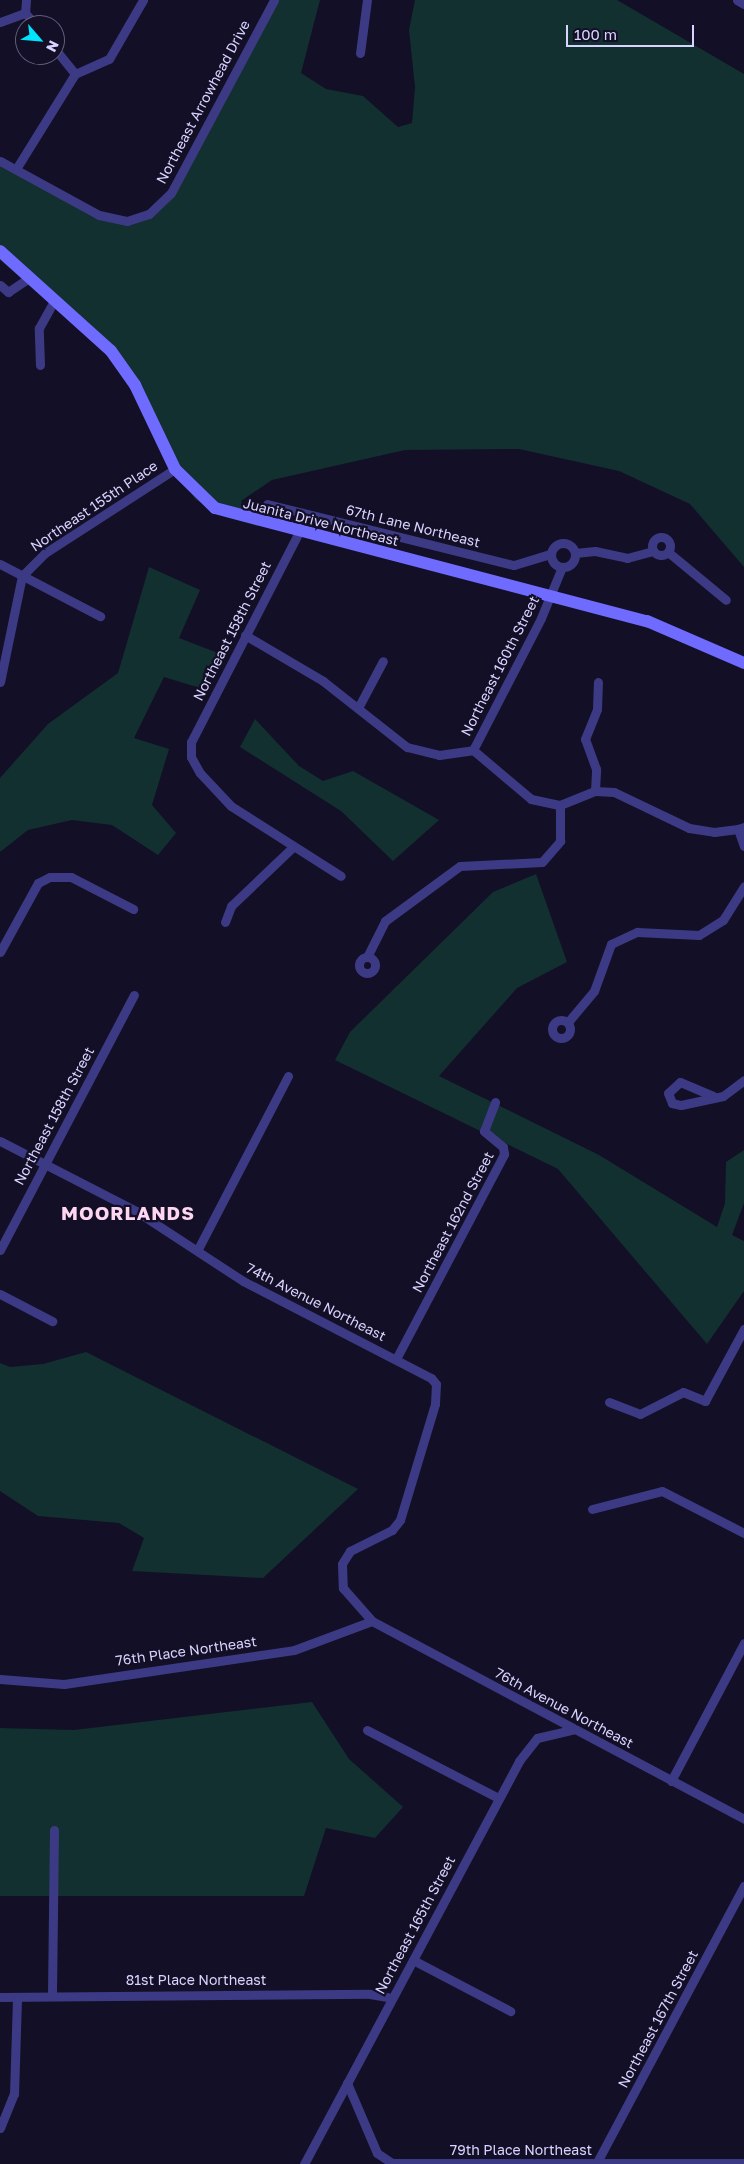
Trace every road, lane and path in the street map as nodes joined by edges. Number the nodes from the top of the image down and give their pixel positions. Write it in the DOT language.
graph roads {
  1 [pos="26,0"];
  2 [pos="143,0"];
  3 [pos="274,0"];
  4 [pos="367,0"];
  5 [pos="737,0"];
  6 [pos="744,4"];
  7 [pos="26,13"];
  8 [pos="0,22"];
  9 [pos="360,53"];
  10 [pos="65,62"];
  11 [pos="75,74"];
  12 [pos="0,161"];
  13 [pos="16,169"];
  14 [pos="0,251"];
  15 [pos="30,277"];
  16 [pos="0,285"];
  17 [pos="55,299"];
  18 [pos="40,365"];
  19 [pos="174,468"];
  20 [pos="267,504"];
  21 [pos="299,532"];
  22 [pos="653,551"];
  23 [pos="668,552"];
  24 [pos="575,553"];
  25 [pos="551,554"];
  26 [pos="0,564"];
  27 [pos="562,567"];
  28 [pos="22,576"];
  29 [pos="551,595"];
  30 [pos="726,600"];
  31 [pos="100,616"];
  32 [pos="245,634"];
  33 [pos="383,661"];
  34 [pos="744,663"];
  35 [pos="0,682"];
  36 [pos="598,682"];
  37 [pos="358,708"];
  38 [pos="473,750"];
  39 [pos="595,790"];
  40 [pos="560,804"];
  41 [pos="741,828"];
  42 [pos="744,846"];
  43 [pos="292,848"];
  44 [pos="341,876"];
  45 [pos="744,886"];
  46 [pos="133,909"];
  47 [pos="225,922"];
  48 [pos="0,952"];
  49 [pos="366,957"];
  50 [pos="134,995"];
  51 [pos="568,1022"];
  52 [pos="288,1076"];
  53 [pos="744,1080"];
  54 [pos="713,1096"];
  55 [pos="495,1102"];
  56 [pos="0,1141"];
  57 [pos="43,1163"];
  58 [pos="198,1249"];
  59 [pos="0,1250"];
  60 [pos="0,1294"];
  61 [pos="52,1321"];
  62 [pos="744,1329"];
  63 [pos="396,1359"];
  64 [pos="609,1402"];
  65 [pos="592,1510"];
  66 [pos="744,1533"];
  67 [pos="372,1621"];
  68 [pos="744,1643"];
  69 [pos="0,1679"];
  70 [pos="576,1728"];
  71 [pos="367,1730"];
  72 [pos="670,1781"];
  73 [pos="498,1798"];
  74 [pos="744,1819"];
  75 [pos="54,1830"];
  76 [pos="744,1886"];
  77 [pos="413,1960"];
  78 [pos="52,1994"];
  79 [pos="0,1997"];
  80 [pos="17,1997"];
  81 [pos="392,1998"];
  82 [pos="510,2011"];
  83 [pos="347,2082"];
  84 [pos="0,2128"];
  85 [pos="304,2164"];
  86 [pos="596,2164"];
  87 [pos="744,2164"];
  1 -- 7 [label="street"];
  2 -- 11 [label="street"];
  3 -- 13 [label="street, Northeast Arrowhead Drive"];
  4 -- 9 [label="street"];
  5 -- 6 [label="street"];
  7 -- 8 [label="street"];
  10 -- 11 [label="street"];
  11 -- 13 [label="street"];
  12 -- 13 [label="street, Northeast Arrowhead Drive"];
  14 -- 15 [label="main road, Juanita Drive Northeast"];
  15 -- 16 [label="street"];
  15 -- 17 [label="main road, Juanita Drive Northeast"];
  17 -- 18 [label="street"];
  17 -- 19 [label="main road, Juanita Drive Northeast"];
  19 -- 21 [label="main road, Juanita Drive Northeast"];
  19 -- 28 [label="street, Northeast 155th Place"];
  20 -- 25 [label="street, 67th Lane Northeast"];
  21 -- 29 [label="main road, Juanita Drive Northeast"];
  21 -- 32 [label="street, Northeast 158th Street"];
  22 -- 23 [label="street, 67th Lane Northeast"];
  22 -- 23 [label="street, 67th Lane Northeast"];
  22 -- 24 [label="street, 67th Lane Northeast"];
  23 -- 30 [label="street, 67th Lane Northeast"];
  24 -- 25 [label="street, 67th Lane Northeast"];
  24 -- 27 [label="street"];
  25 -- 27 [label="street"];
  26 -- 28 [label="street"];
  27 -- 29 [label="street, Northeast 160th Street"];
  28 -- 31 [label="street"];
  28 -- 35 [label="street"];
  29 -- 34 [label="main road, Juanita Drive Northeast"];
  29 -- 38 [label="street, Northeast 160th Street"];
  32 -- 37 [label="street"];
  32 -- 43 [label="street, Northeast 158th Street"];
  33 -- 37 [label="street"];
  36 -- 39 [label="street"];
  37 -- 38 [label="street"];
  38 -- 40 [label="street"];
  39 -- 40 [label="street"];
  39 -- 41 [label="street"];
  40 -- 49 [label="street"];
  41 -- 42 [label="street"];
  43 -- 44 [label="street"];
  43 -- 47 [label="street"];
  45 -- 51 [label="street"];
  46 -- 48 [label="street"];
  50 -- 57 [label="street, Northeast 158th Street"];
  52 -- 58 [label="street"];
  53 -- 54 [label="street"];
  55 -- 63 [label="street, Northeast 162nd Street"];
  56 -- 57 [label="street, 74th Avenue Northeast"];
  57 -- 58 [label="street, 74th Avenue Northeast"];
  57 -- 59 [label="street, Northeast 158th Street"];
  58 -- 63 [label="street, 74th Avenue Northeast"];
  60 -- 61 [label="street"];
  62 -- 64 [label="street"];
  63 -- 67 [label="street, 74th Avenue Northeast"];
  65 -- 66 [label="street"];
  67 -- 69 [label="street, 76th Place Northeast"];
  67 -- 70 [label="street, 76th Avenue Northeast"];
  68 -- 72 [label="street"];
  70 -- 72 [label="street, 76th Avenue Northeast"];
  70 -- 73 [label="street, Northeast 165th Street"];
  71 -- 73 [label="street"];
  72 -- 74 [label="street, 76th Avenue Northeast"];
  73 -- 77 [label="street, Northeast 165th Street"];
  75 -- 78 [label="street"];
  76 -- 86 [label="street, Northeast 167th Street"];
  77 -- 81 [label="street, Northeast 165th Street"];
  77 -- 82 [label="street"];
  78 -- 80 [label="street, 81st Place Northeast"];
  78 -- 81 [label="street, 81st Place Northeast"];
  79 -- 80 [label="street, 81st Place Northeast"];
  80 -- 84 [label="street"];
  81 -- 83 [label="street, Northeast 165th Street"];
  83 -- 85 [label="street, Northeast 165th Street"];
  83 -- 86 [label="street, 79th Place Northeast"];
  86 -- 87 [label="street, 79th Place Northeast"];
}
